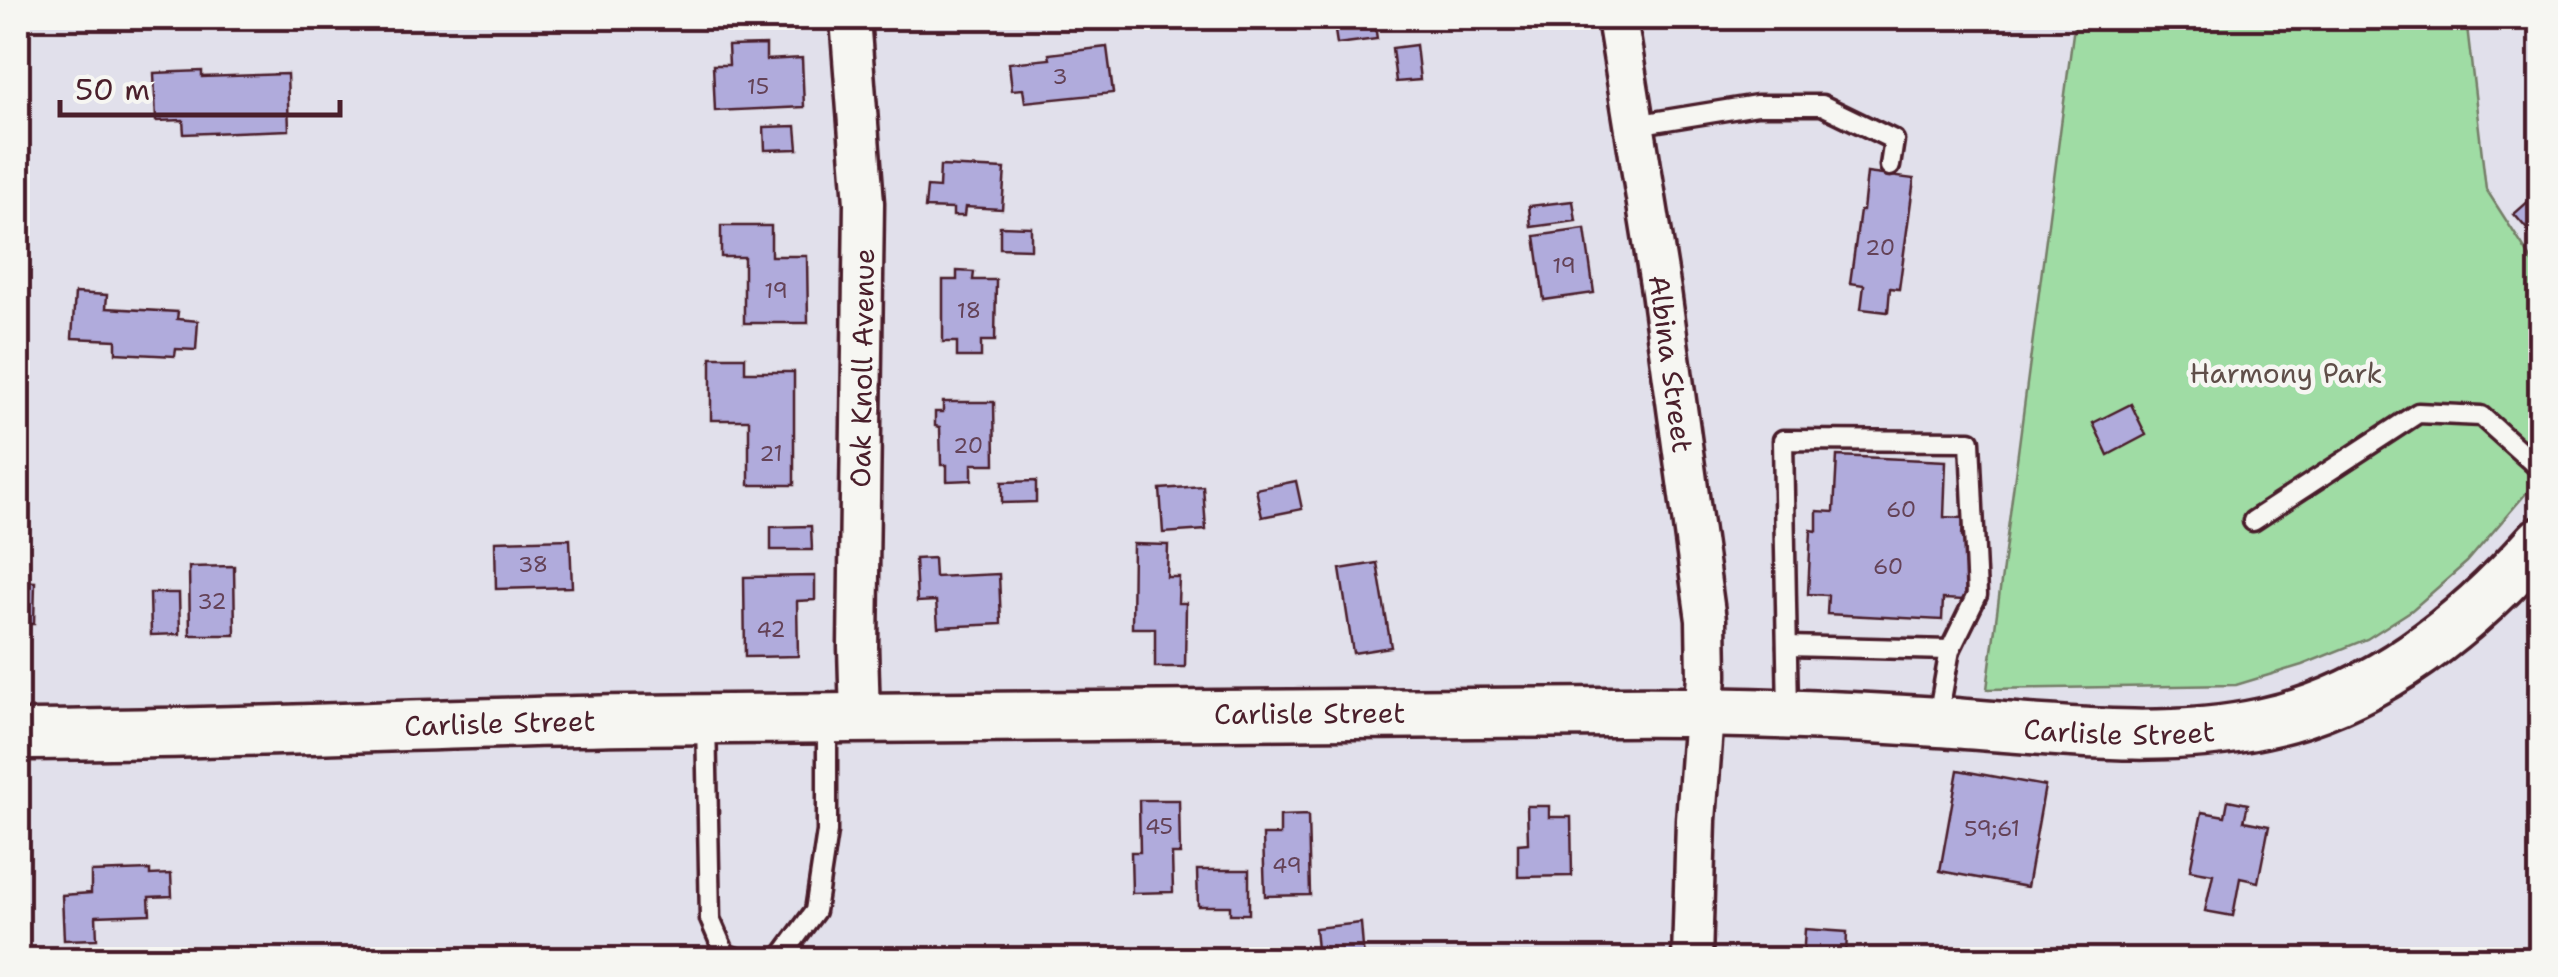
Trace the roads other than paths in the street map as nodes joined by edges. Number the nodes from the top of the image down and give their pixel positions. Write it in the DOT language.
graph roads {
  1 [pos="850,18"];
  2 [pos="1617,18"];
  3 [pos="1635,126"];
  4 [pos="1890,166"];
  5 [pos="2540,469"];
  6 [pos="2252,521"];
  7 [pos="2540,542"];
  8 [pos="1787,646"];
  9 [pos="1950,650"];
  10 [pos="1704,711"];
  11 [pos="1788,713"];
  12 [pos="844,718"];
  13 [pos="706,719"];
  14 [pos="1937,722"];
  15 [pos="18,735"];
  16 [pos="742,960"];
  17 [pos="780,960"];
  18 [pos="1692,960"];
  1 -- 12 [label="street, Oak Knoll Avenue"];
  2 -- 3 [label="street, Albina Street"];
  3 -- 4 [label="lane"];
  3 -- 10 [label="street, Albina Street"];
  5 -- 6 [label="lane"];
  7 -- 14 [label="street, Carlisle Street"];
  8 -- 9 [label="lane"];
  8 -- 9 [label="lane"];
  8 -- 11 [label="lane"];
  9 -- 14 [label="lane"];
  10 -- 11 [label="street, Carlisle Street"];
  10 -- 12 [label="street, Carlisle Street"];
  10 -- 18 [label="street, Albina Street"];
  11 -- 14 [label="street, Carlisle Street"];
  12 -- 13 [label="street, Carlisle Street"];
  12 -- 17 [label="lane"];
  13 -- 15 [label="street, Carlisle Street"];
  13 -- 16 [label="lane"];
}
